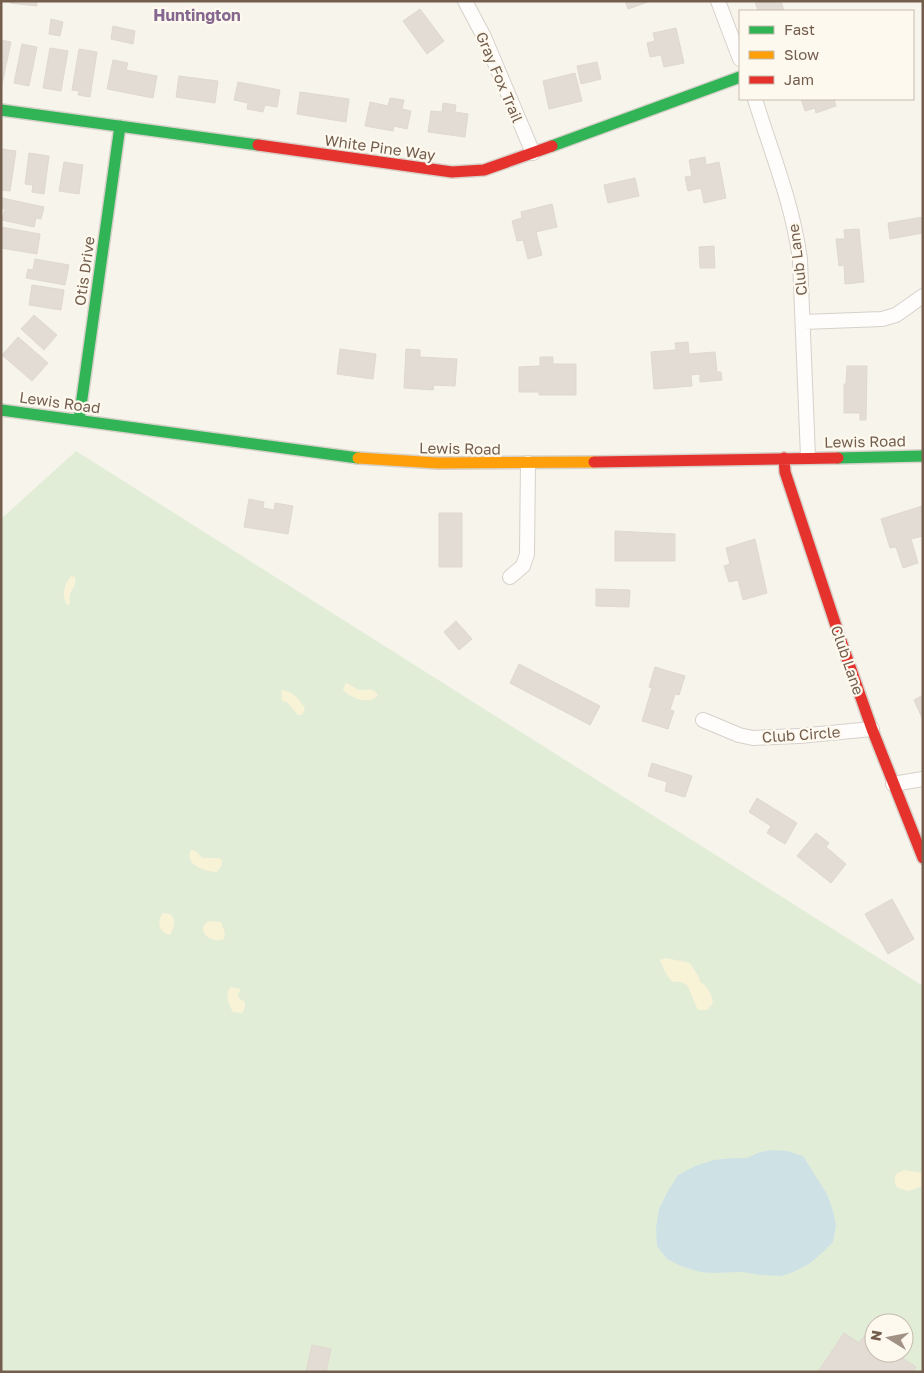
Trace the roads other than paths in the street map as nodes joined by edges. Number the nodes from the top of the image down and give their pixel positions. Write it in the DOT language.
graph roads {
  1 [pos="465,1"];
  2 [pos="718,1"];
  3 [pos="739,56"];
  4 [pos="739,77"];
  5 [pos="754,100"];
  6 [pos="1,110"];
  7 [pos="120,126"];
  8 [pos="533,154"];
  9 [pos="923,296"];
  10 [pos="803,322"];
  11 [pos="1,410"];
  12 [pos="78,420"];
  13 [pos="923,456"];
  14 [pos="808,457"];
  15 [pos="784,458"];
  16 [pos="528,463"];
  17 [pos="510,577"];
  18 [pos="703,720"];
  19 [pos="872,729"];
  20 [pos="923,779"];
  21 [pos="893,784"];
  22 [pos="923,858"];
  1 -- 8 [label="street, Gray Fox Trail"];
  2 -- 3 [label="street"];
  4 -- 8 [label="street, White Pine Way"];
  5 -- 10 [label="street, Club Lane"];
  6 -- 7 [label="street, White Pine Way"];
  7 -- 8 [label="street, White Pine Way"];
  7 -- 12 [label="street, Otis Drive"];
  9 -- 10 [label="street"];
  10 -- 14 [label="street, Club Lane"];
  11 -- 12 [label="street, Lewis Road"];
  12 -- 16 [label="street, Lewis Road"];
  13 -- 14 [label="street, Lewis Road"];
  14 -- 15 [label="street, Lewis Road"];
  15 -- 16 [label="street, Lewis Road"];
  15 -- 19 [label="street, Club Lane"];
  16 -- 17 [label="street"];
  18 -- 19 [label="street, Club Circle"];
  19 -- 21 [label="street, Club Lane"];
  20 -- 21 [label="street"];
  21 -- 22 [label="street, Club Lane"];
}
